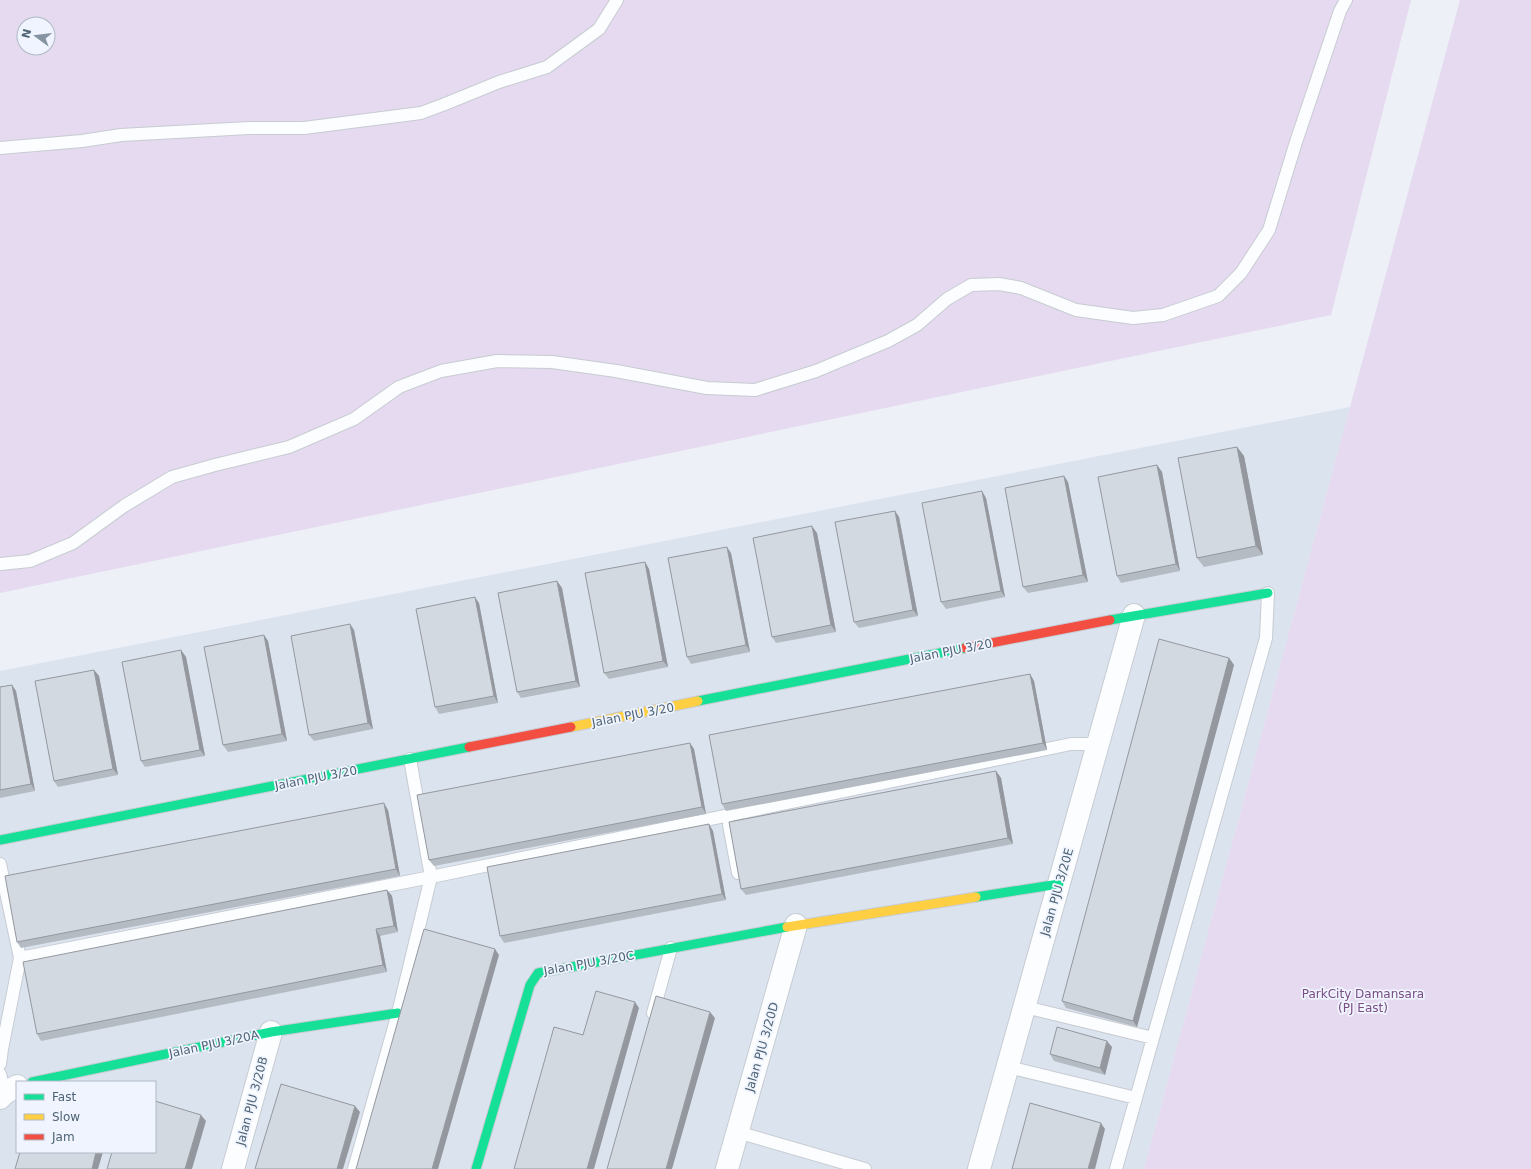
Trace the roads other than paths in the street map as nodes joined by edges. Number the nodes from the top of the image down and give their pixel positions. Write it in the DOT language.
graph roads {
  1 [pos="617,0"];
  2 [pos="1346,0"];
  3 [pos="0,148"];
  4 [pos="0,564"];
  5 [pos="1268,593"];
  6 [pos="1134,615"];
  7 [pos="1098,744"];
  8 [pos="410,759"];
  9 [pos="724,801"];
  10 [pos="728,816"];
  11 [pos="0,840"];
  12 [pos="0,864"];
  13 [pos="738,873"];
  14 [pos="431,877"];
  15 [pos="1059,884"];
  16 [pos="796,925"];
  17 [pos="671,948"];
  18 [pos="20,958"];
  19 [pos="1025,1007"];
  20 [pos="398,1013"];
  21 [pos="649,1024"];
  22 [pos="271,1032"];
  23 [pos="1153,1038"];
  24 [pos="0,1064"];
  25 [pos="1008,1067"];
  26 [pos="37,1081"];
  27 [pos="1136,1098"];
  28 [pos="737,1132"];
  29 [pos="233,1169"];
  30 [pos="354,1169"];
  31 [pos="476,1169"];
  32 [pos="727,1169"];
  33 [pos="862,1169"];
  34 [pos="979,1169"];
  35 [pos="1116,1169"];
  1 -- 3 [label="lane"];
  2 -- 4 [label="lane"];
  5 -- 6 [label="street, Jalan PJU 3/20"];
  5 -- 23 [label="lane"];
  6 -- 7 [label="street, Jalan PJU 3/20E"];
  6 -- 8 [label="street, Jalan PJU 3/20"];
  7 -- 10 [label="lane"];
  7 -- 15 [label="street, Jalan PJU 3/20E"];
  8 -- 11 [label="street, Jalan PJU 3/20"];
  8 -- 14 [label="lane"];
  9 -- 10 [label="lane"];
  10 -- 13 [label="lane"];
  10 -- 14 [label="lane"];
  12 -- 18 [label="lane"];
  14 -- 18 [label="lane"];
  14 -- 20 [label="lane"];
  15 -- 16 [label="street, Jalan PJU 3/20C"];
  15 -- 19 [label="street, Jalan PJU 3/20E"];
  16 -- 17 [label="street, Jalan PJU 3/20C"];
  16 -- 28 [label="street, Jalan PJU 3/20D"];
  17 -- 21 [label="lane"];
  17 -- 31 [label="street, Jalan PJU 3/20C"];
  18 -- 24 [label="lane"];
  19 -- 23 [label="lane"];
  19 -- 25 [label="street, Jalan PJU 3/20E"];
  20 -- 22 [label="street, Jalan PJU 3/20A"];
  20 -- 30 [label="lane"];
  22 -- 26 [label="street, Jalan PJU 3/20A"];
  22 -- 29 [label="street, Jalan PJU 3/20B"];
  23 -- 27 [label="lane"];
  25 -- 27 [label="lane"];
  25 -- 34 [label="street, Jalan PJU 3/20E"];
  27 -- 35 [label="lane"];
  28 -- 32 [label="street, Jalan PJU 3/20D"];
  28 -- 33 [label="lane"];
}
